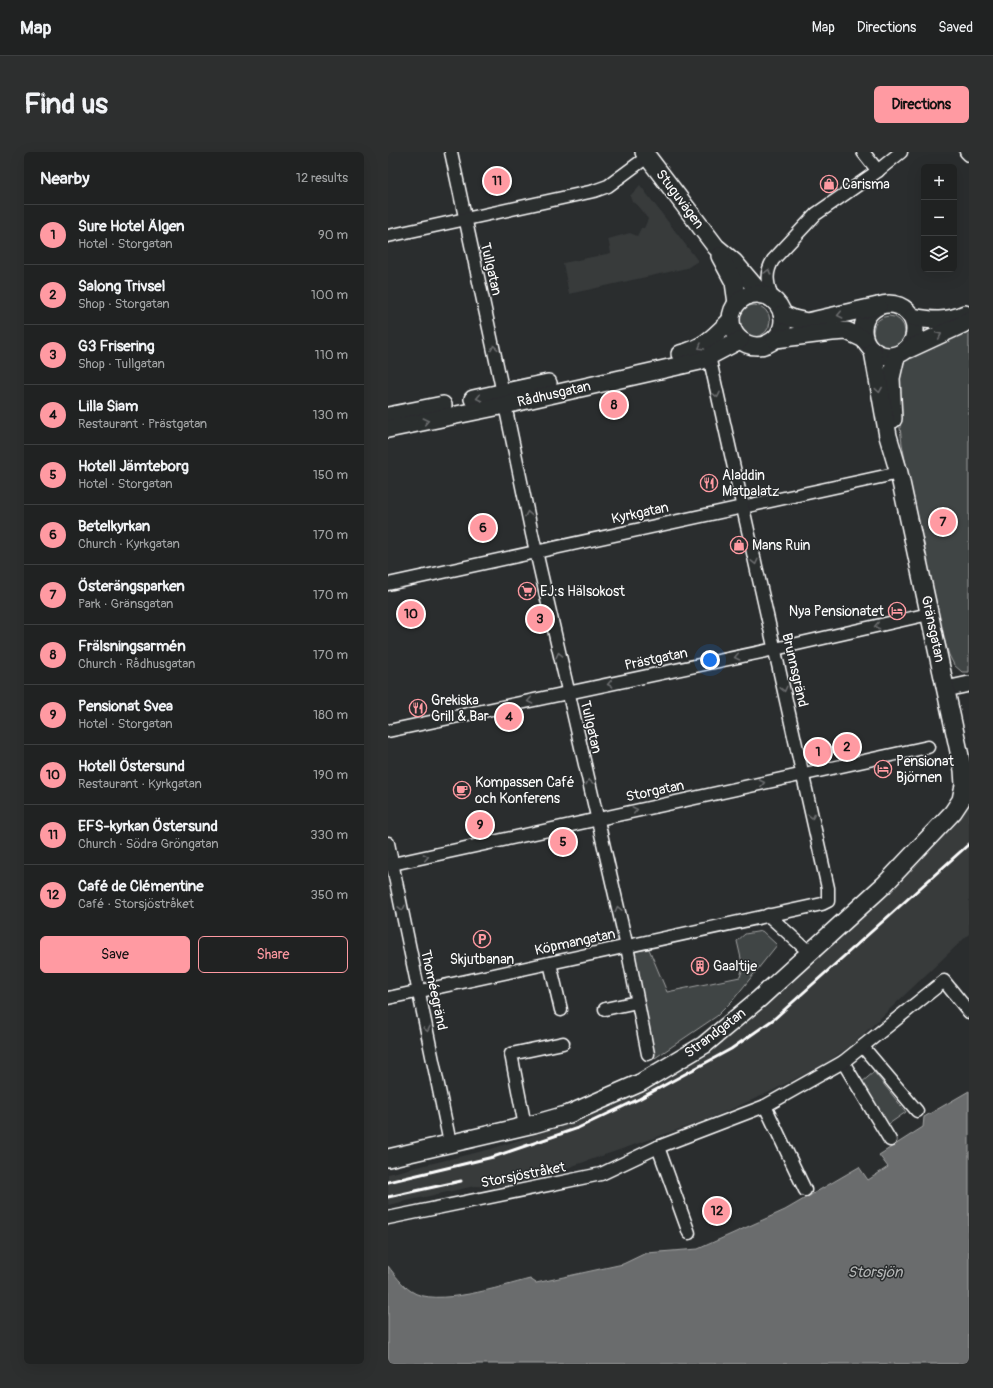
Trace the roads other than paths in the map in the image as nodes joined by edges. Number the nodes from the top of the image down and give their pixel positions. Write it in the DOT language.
graph roads {
  1 [pos="451,152"];
  2 [pos="863,152"];
  3 [pos="901,152"];
  4 [pos="966,152"];
  5 [pos="646,155"];
  6 [pos="969,155"];
  7 [pos="878,171"];
  8 [pos="464,219"];
  9 [pos="388,236"];
  10 [pos="716,247"];
  11 [pos="767,297"];
  12 [pos="737,303"];
  13 [pos="878,306"];
  14 [pos="969,312"];
  15 [pos="782,314"];
  16 [pos="913,317"];
  17 [pos="969,320"];
  18 [pos="730,321"];
  19 [pos="775,339"];
  20 [pos="740,340"];
  21 [pos="869,345"];
  22 [pos="902,352"];
  23 [pos="709,356"];
  24 [pos="504,399"];
  25 [pos="388,416"];
  26 [pos="388,428"];
  27 [pos="899,473"];
  28 [pos="742,506"];
  29 [pos="536,552"];
  30 [pos="388,584"];
  31 [pos="929,614"];
  32 [pos="775,649"];
  33 [pos="969,684"];
  34 [pos="946,689"];
  35 [pos="568,693"];
  36 [pos="388,731"];
  37 [pos="928,747"];
  38 [pos="803,774"];
  39 [pos="964,785"];
  40 [pos="597,818"];
  41 [pos="388,843"];
  42 [pos="390,864"];
  43 [pos="785,911"];
  44 [pos="768,915"];
  45 [pos="627,947"];
  46 [pos="809,952"];
  47 [pos="550,963"];
  48 [pos="419,991"];
  49 [pos="388,998"];
  50 [pos="637,1002"];
  51 [pos="604,1009"];
  52 [pos="561,1010"];
  53 [pos="969,1012"];
  54 [pos="563,1043"];
  55 [pos="863,1047"];
  56 [pos="648,1054"];
  57 [pos="843,1062"];
  58 [pos="764,1106"];
  59 [pos="917,1111"];
  60 [pos="525,1126"];
  61 [pos="890,1140"];
  62 [pos="450,1143"];
  63 [pos="658,1147"];
  64 [pos="388,1158"];
  65 [pos="805,1190"];
  66 [pos="388,1218"];
  67 [pos="689,1234"];
  1 -- 8 [label="street, Tullgatan"];
  2 -- 7 [label="street"];
  3 -- 7 [label="street"];
  4 -- 6 [label="street"];
  5 -- 8 [label="street"];
  5 -- 10 [label="main road, Stuguvägen"];
  11 -- 7 [label="street, one-way"];
  8 -- 9 [label="street"];
  24 -- 8 [label="street, Tullgatan, one-way"];
  10 -- 11 [label="main road, Stuguvägen"];
  10 -- 12 [label="main road, Stuguvägen"];
  11 -- 12 [label="main road"];
  11 -- 15 [label="main road"];
  12 -- 18 [label="main road"];
  13 -- 15 [label="main road, one-way"];
  13 -- 16 [label="main road"];
  13 -- 21 [label="main road"];
  14 -- 16 [label="main road"];
  15 -- 19 [label="main road"];
  16 -- 22 [label="main road"];
  22 -- 17 [label="main road, one-way"];
  18 -- 20 [label="main road"];
  18 -- 24 [label="main road, Rådhusgatan, one-way"];
  19 -- 20 [label="main road"];
  19 -- 21 [label="main road"];
  20 -- 23 [label="main road, Rådhusgatan"];
  21 -- 22 [label="main road"];
  21 -- 27 [label="main road, Gränsgatan, one-way"];
  22 -- 27 [label="main road, Gränsgatan"];
  23 -- 24 [label="main road, Rådhusgatan"];
  23 -- 28 [label="street, Brunnsgränd, one-way"];
  24 -- 25 [label="main road, Rådhusgatan, one-way"];
  26 -- 24 [label="main road, Rådhusgatan, one-way"];
  29 -- 24 [label="street, Tullgatan, one-way"];
  27 -- 28 [label="street, Kyrkgatan"];
  27 -- 31 [label="main road, Gränsgatan"];
  28 -- 29 [label="street, Kyrkgatan"];
  28 -- 32 [label="street, Brunnsgränd, one-way"];
  29 -- 30 [label="street, Kyrkgatan"];
  35 -- 29 [label="street, Tullgatan, one-way"];
  31 -- 32 [label="street, Prästgatan, one-way"];
  31 -- 34 [label="main road, Gränsgatan"];
  32 -- 35 [label="street, Prästgatan, one-way"];
  32 -- 38 [label="street, Brunnsgränd, one-way"];
  33 -- 34 [label="street"];
  34 -- 39 [label="main road, Gränsgatan"];
  35 -- 36 [label="street, Prästgatan, one-way"];
  40 -- 35 [label="street, Tullgatan, one-way"];
  37 -- 38 [label="street, Storgatan"];
  40 -- 38 [label="street, Storgatan, one-way"];
  38 -- 43 [label="street, Brunnsgränd, one-way"];
  39 -- 46 [label="main road, Strandgatan"];
  42 -- 40 [label="street, Storgatan, one-way"];
  45 -- 40 [label="street, Tullgatan, one-way"];
  41 -- 42 [label="street, Thoméegränd"];
  42 -- 48 [label="street, Thoméegränd, one-way"];
  43 -- 44 [label="street, Köpmangatan"];
  44 -- 45 [label="street, Köpmangatan"];
  44 -- 46 [label="street"];
  45 -- 47 [label="street, Köpmangatan"];
  45 -- 50 [label="street, Tullgatan"];
  46 -- 60 [label="main road, Strandgatan"];
  47 -- 48 [label="street, Köpmangatan"];
  47 -- 52 [label="street"];
  48 -- 49 [label="street, Köpmangatan"];
  48 -- 62 [label="street, Thoméegränd, one-way"];
  50 -- 51 [label="street"];
  50 -- 56 [label="street, Tullgatan"];
  53 -- 55 [label="street, Storsjöstråket"];
  54 -- 60 [label="street"];
  55 -- 57 [label="street, Storsjöstråket"];
  55 -- 59 [label="street"];
  57 -- 58 [label="street, Storsjöstråket"];
  57 -- 61 [label="street"];
  58 -- 63 [label="street, Storsjöstråket"];
  58 -- 65 [label="street"];
  60 -- 62 [label="main road, Strandgatan"];
  62 -- 64 [label="main road, Strandgatan"];
  63 -- 66 [label="street, Storsjöstråket"];
  63 -- 67 [label="street"];
}
